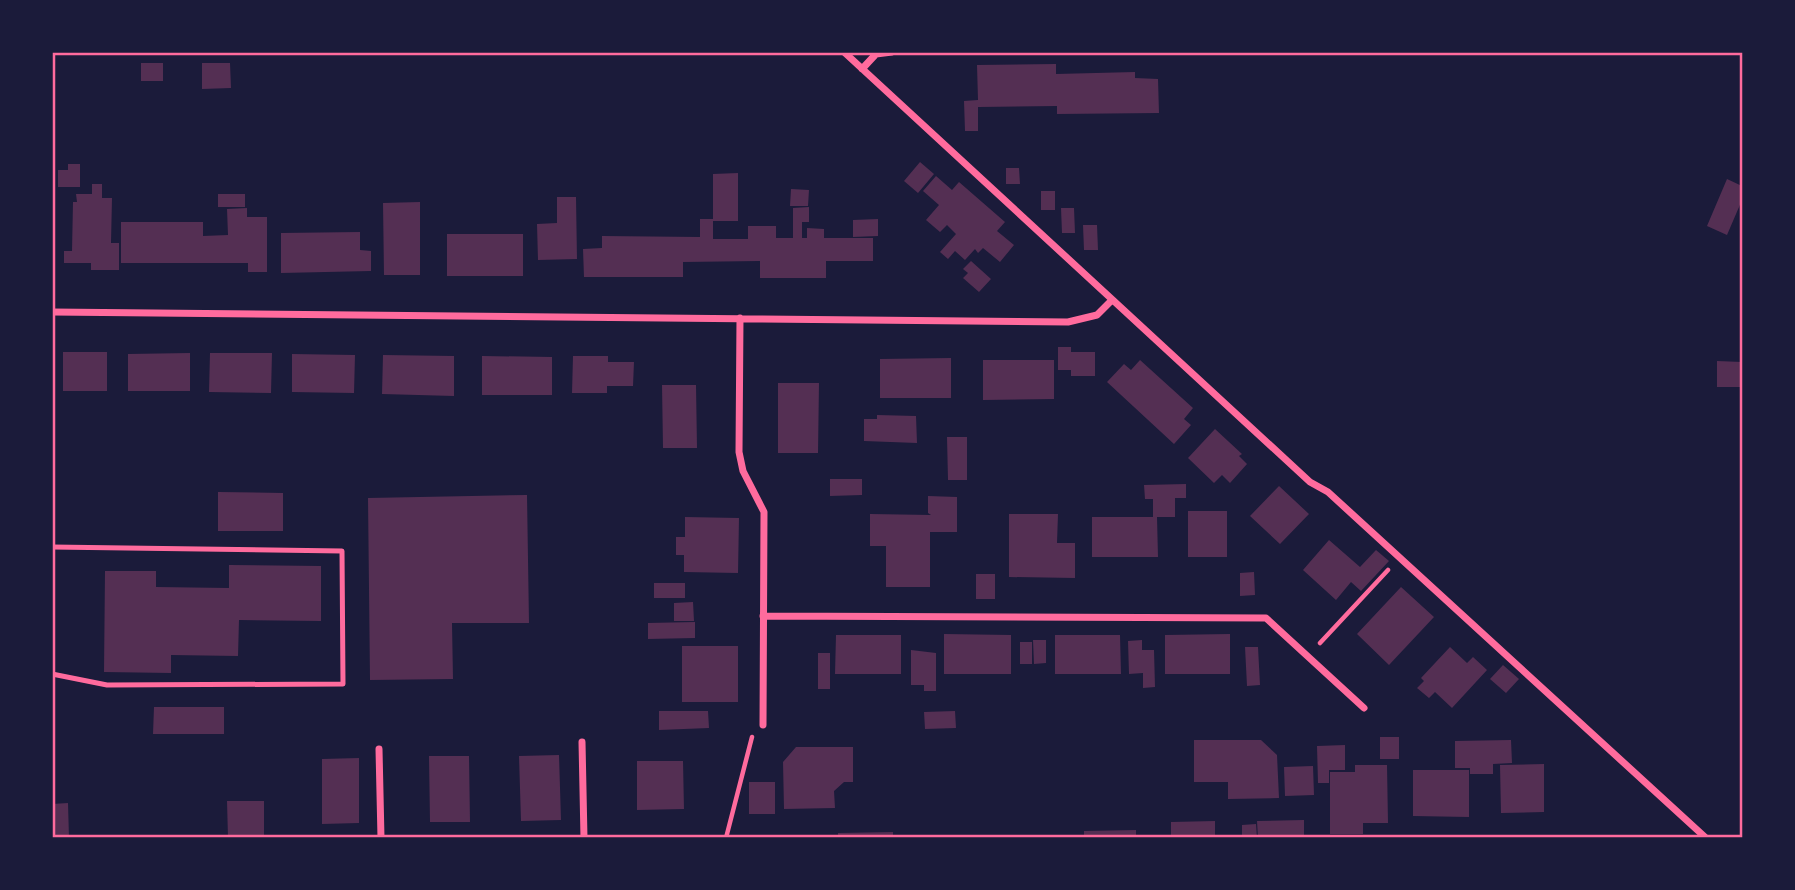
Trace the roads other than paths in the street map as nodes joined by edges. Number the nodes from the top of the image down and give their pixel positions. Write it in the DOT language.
graph roads {
  1 [pos="844,52"];
  2 [pos="892,52"];
  3 [pos="862,69"];
  4 [pos="1112,300"];
  5 [pos="52,312"];
  6 [pos="740,318"];
  7 [pos="52,547"];
  8 [pos="763,616"];
  9 [pos="52,674"];
  10 [pos="1364,708"];
  11 [pos="763,725"];
  12 [pos="582,742"];
  13 [pos="379,749"];
  14 [pos="381,838"];
  15 [pos="584,838"];
  16 [pos="1706,838"];
  1 -- 3 [label="street"];
  2 -- 3 [label="street"];
  3 -- 4 [label="street"];
  4 -- 6 [label="street"];
  4 -- 16 [label="street"];
  5 -- 6 [label="street"];
  6 -- 8 [label="street"];
  7 -- 9 [label="lane"];
  8 -- 10 [label="street"];
  8 -- 11 [label="street"];
  12 -- 15 [label="street"];
  13 -- 14 [label="street"];
}
